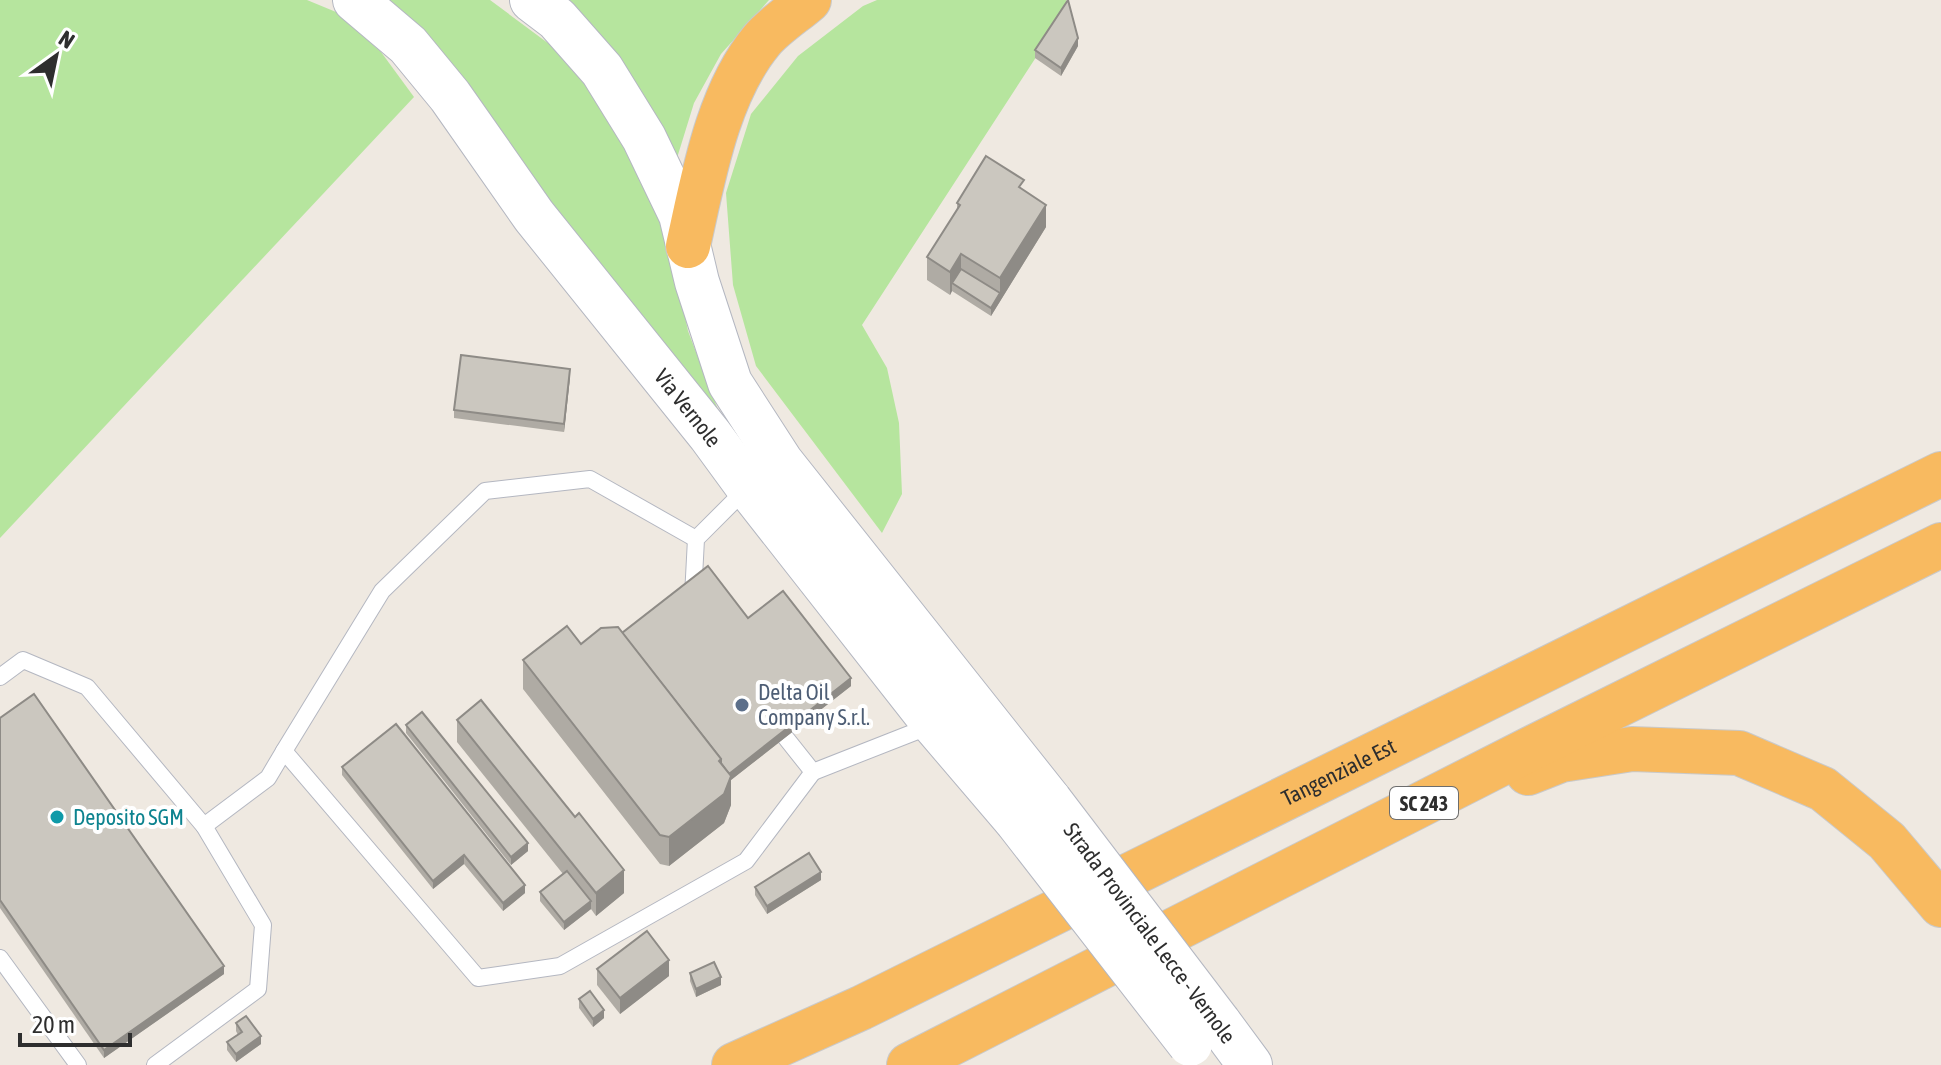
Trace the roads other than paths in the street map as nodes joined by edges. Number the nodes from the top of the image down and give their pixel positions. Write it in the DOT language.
graph roads {
  1 [pos="355,0"];
  2 [pos="532,0"];
  3 [pos="809,0"];
  4 [pos="688,246"];
  5 [pos="1941,454"];
  6 [pos="1941,474"];
  7 [pos="748,487"];
  8 [pos="1894,496"];
  9 [pos="696,539"];
  10 [pos="1941,545"];
  11 [pos="692,619"];
  12 [pos="0,677"];
  13 [pos="766,713"];
  14 [pos="934,724"];
  15 [pos="284,751"];
  16 [pos="813,772"];
  17 [pos="1033,810"];
  18 [pos="204,826"];
  19 [pos="1941,905"];
  20 [pos="0,958"];
  21 [pos="1019,1009"];
  22 [pos="1205,1044"];
  23 [pos="733,1064"];
  24 [pos="78,1065"];
  25 [pos="155,1065"];
  26 [pos="909,1065"];
  27 [pos="1250,1065"];
  1 -- 7 [label="main road, Via Vernole"];
  2 -- 4 [label="main road, Via Vernole"];
  3 -- 4 [label="highway"];
  4 -- 17 [label="main road, Via Vernole"];
  5 -- 8 [label="highway"];
  6 -- 8 [label="highway, Tangenziale Est"];
  7 -- 9 [label="lane"];
  7 -- 14 [label="main road, Via Vernole"];
  8 -- 23 [label="highway, Tangenziale Est"];
  9 -- 11 [label="lane"];
  9 -- 15 [label="lane"];
  10 -- 21 [label="highway, SC 243"];
  12 -- 18 [label="lane"];
  13 -- 16 [label="lane"];
  14 -- 16 [label="lane"];
  14 -- 17 [label="main road, Via Vernole"];
  15 -- 16 [label="lane"];
  15 -- 18 [label="lane"];
  17 -- 22 [label="main road, Strada Provinciale Lecce - Vernole, bridge"];
  18 -- 25 [label="lane"];
  19 -- 21 [label="highway"];
  20 -- 24 [label="lane"];
  21 -- 26 [label="highway, SC 243"];
  22 -- 27 [label="main road, Strada Provinciale Lecce - Vernole"];
}
